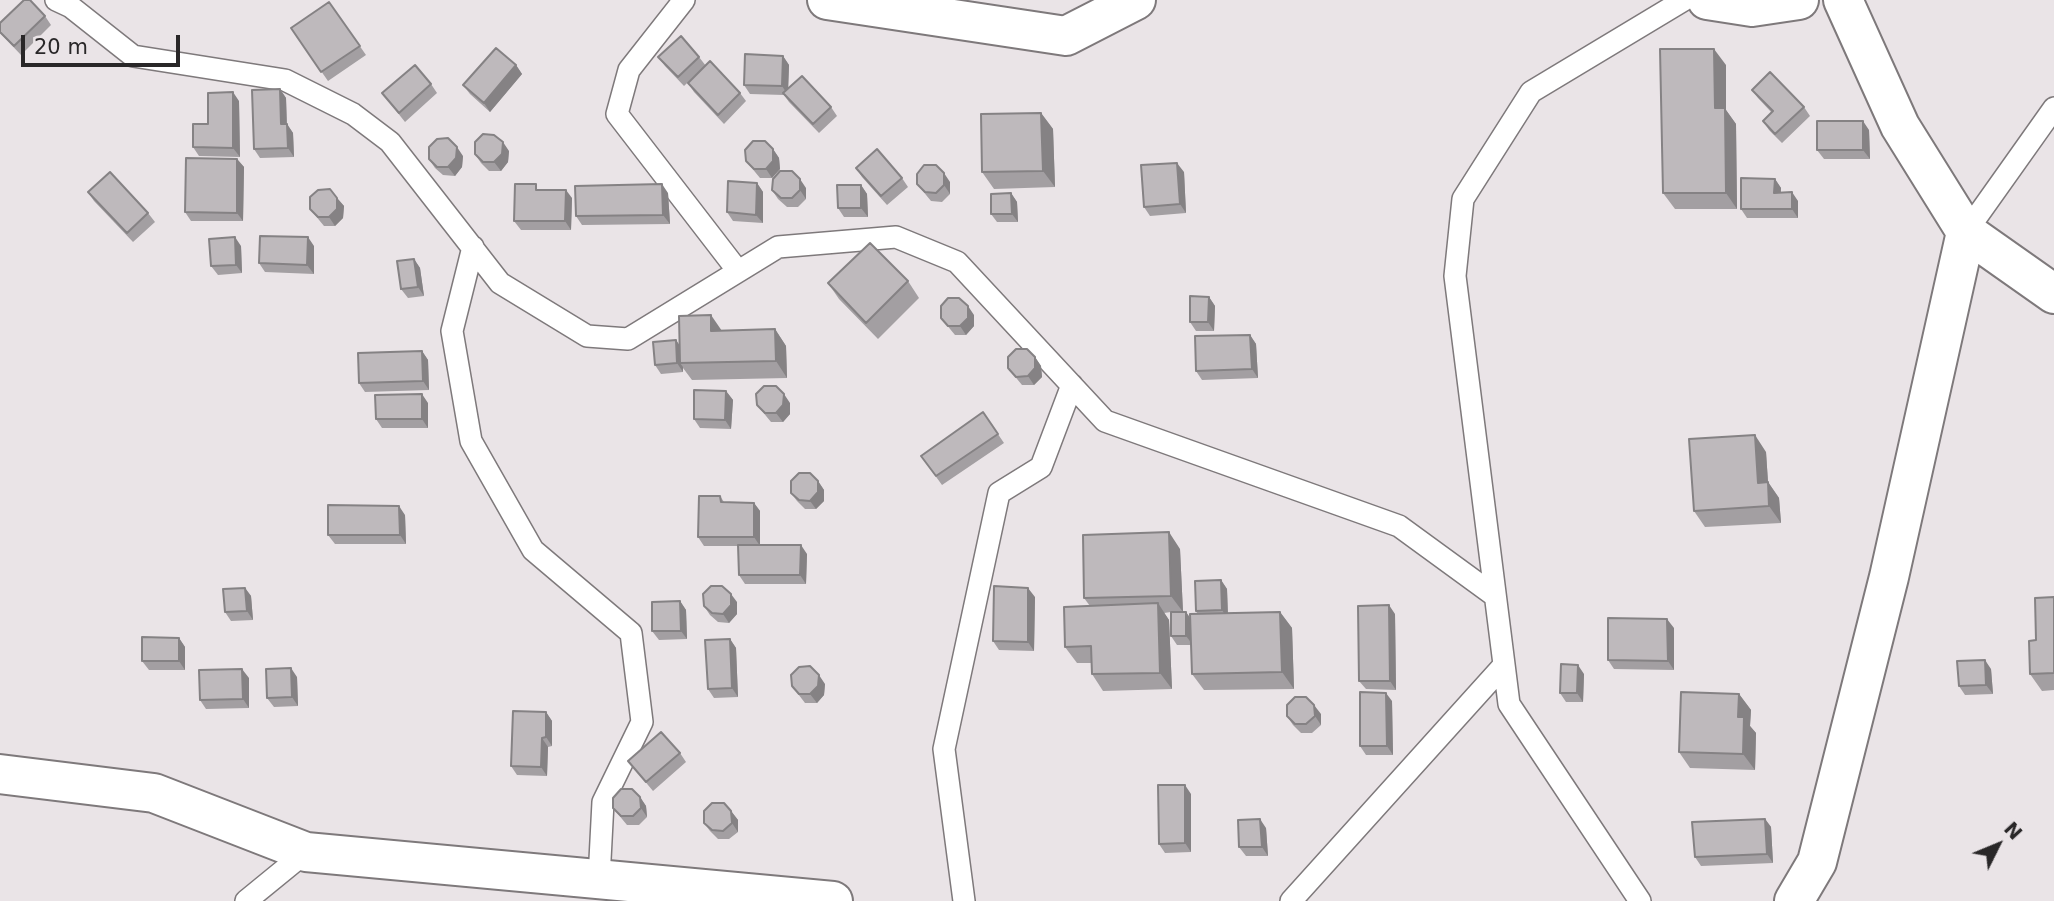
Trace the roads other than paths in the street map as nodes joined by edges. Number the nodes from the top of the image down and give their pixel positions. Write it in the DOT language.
graph roads {
  1 [pos="56,0"];
  2 [pos="684,0"];
  3 [pos="827,0"];
  4 [pos="1136,0"];
  5 [pos="1684,0"];
  6 [pos="1707,0"];
  7 [pos="1799,0"];
  8 [pos="1843,0"];
  9 [pos="2054,108"];
  10 [pos="1966,232"];
  11 [pos="473,247"];
  12 [pos="738,271"];
  13 [pos="2054,294"];
  14 [pos="1072,385"];
  15 [pos="1495,596"];
  16 [pos="1504,664"];
  17 [pos="0,774"];
  18 [pos="306,852"];
  19 [pos="599,879"];
  20 [pos="246,901"];
  21 [pos="833,901"];
  22 [pos="964,901"];
  23 [pos="1291,901"];
  24 [pos="1640,901"];
  25 [pos="1794,901"];
  1 -- 11 [label="lane"];
  2 -- 12 [label="lane"];
  3 -- 4 [label="street"];
  5 -- 15 [label="lane"];
  6 -- 7 [label="street"];
  8 -- 10 [label="street"];
  9 -- 10 [label="lane"];
  10 -- 13 [label="street"];
  10 -- 25 [label="street"];
  11 -- 12 [label="lane"];
  11 -- 19 [label="lane"];
  12 -- 14 [label="lane"];
  14 -- 15 [label="lane"];
  14 -- 22 [label="lane"];
  15 -- 16 [label="lane"];
  16 -- 23 [label="lane"];
  16 -- 24 [label="lane"];
  17 -- 18 [label="street"];
  18 -- 19 [label="street"];
  18 -- 20 [label="lane"];
  19 -- 21 [label="street"];
}
